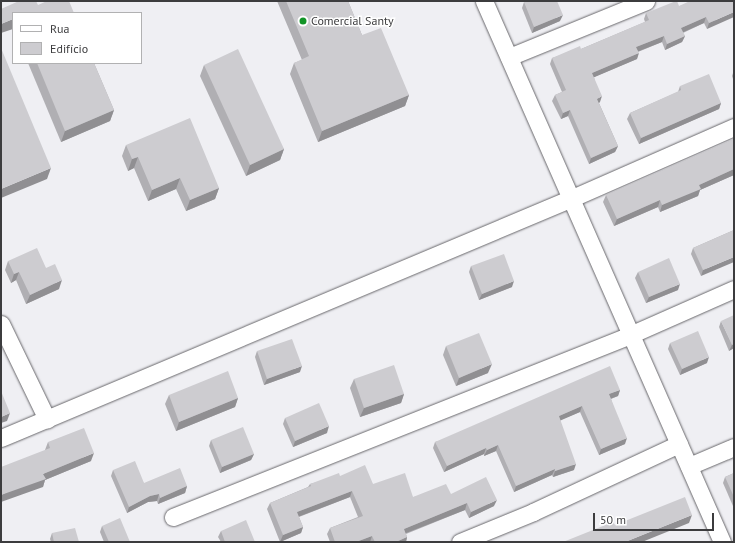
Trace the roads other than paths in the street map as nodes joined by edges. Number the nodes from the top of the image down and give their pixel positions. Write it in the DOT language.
graph roads {
  1 [pos="484,1"];
  2 [pos="646,1"];
  3 [pos="509,57"];
  4 [pos="734,127"];
  5 [pos="572,198"];
  6 [pos="734,289"];
  7 [pos="1,324"];
  8 [pos="632,334"];
  9 [pos="47,419"];
  10 [pos="1,438"];
  11 [pos="678,444"];
  12 [pos="734,447"];
  13 [pos="689,466"];
  14 [pos="173,517"];
  15 [pos="460,542"];
  16 [pos="722,542"];
  1 -- 3 [label="street"];
  2 -- 3 [label="street"];
  3 -- 5 [label="street"];
  4 -- 5 [label="street"];
  5 -- 8 [label="street"];
  5 -- 9 [label="street"];
  6 -- 8 [label="street"];
  7 -- 9 [label="street"];
  8 -- 11 [label="street"];
  8 -- 14 [label="street"];
  9 -- 10 [label="street"];
  11 -- 13 [label="street"];
  11 -- 15 [label="street"];
  12 -- 13 [label="street"];
  13 -- 16 [label="street"];
}
